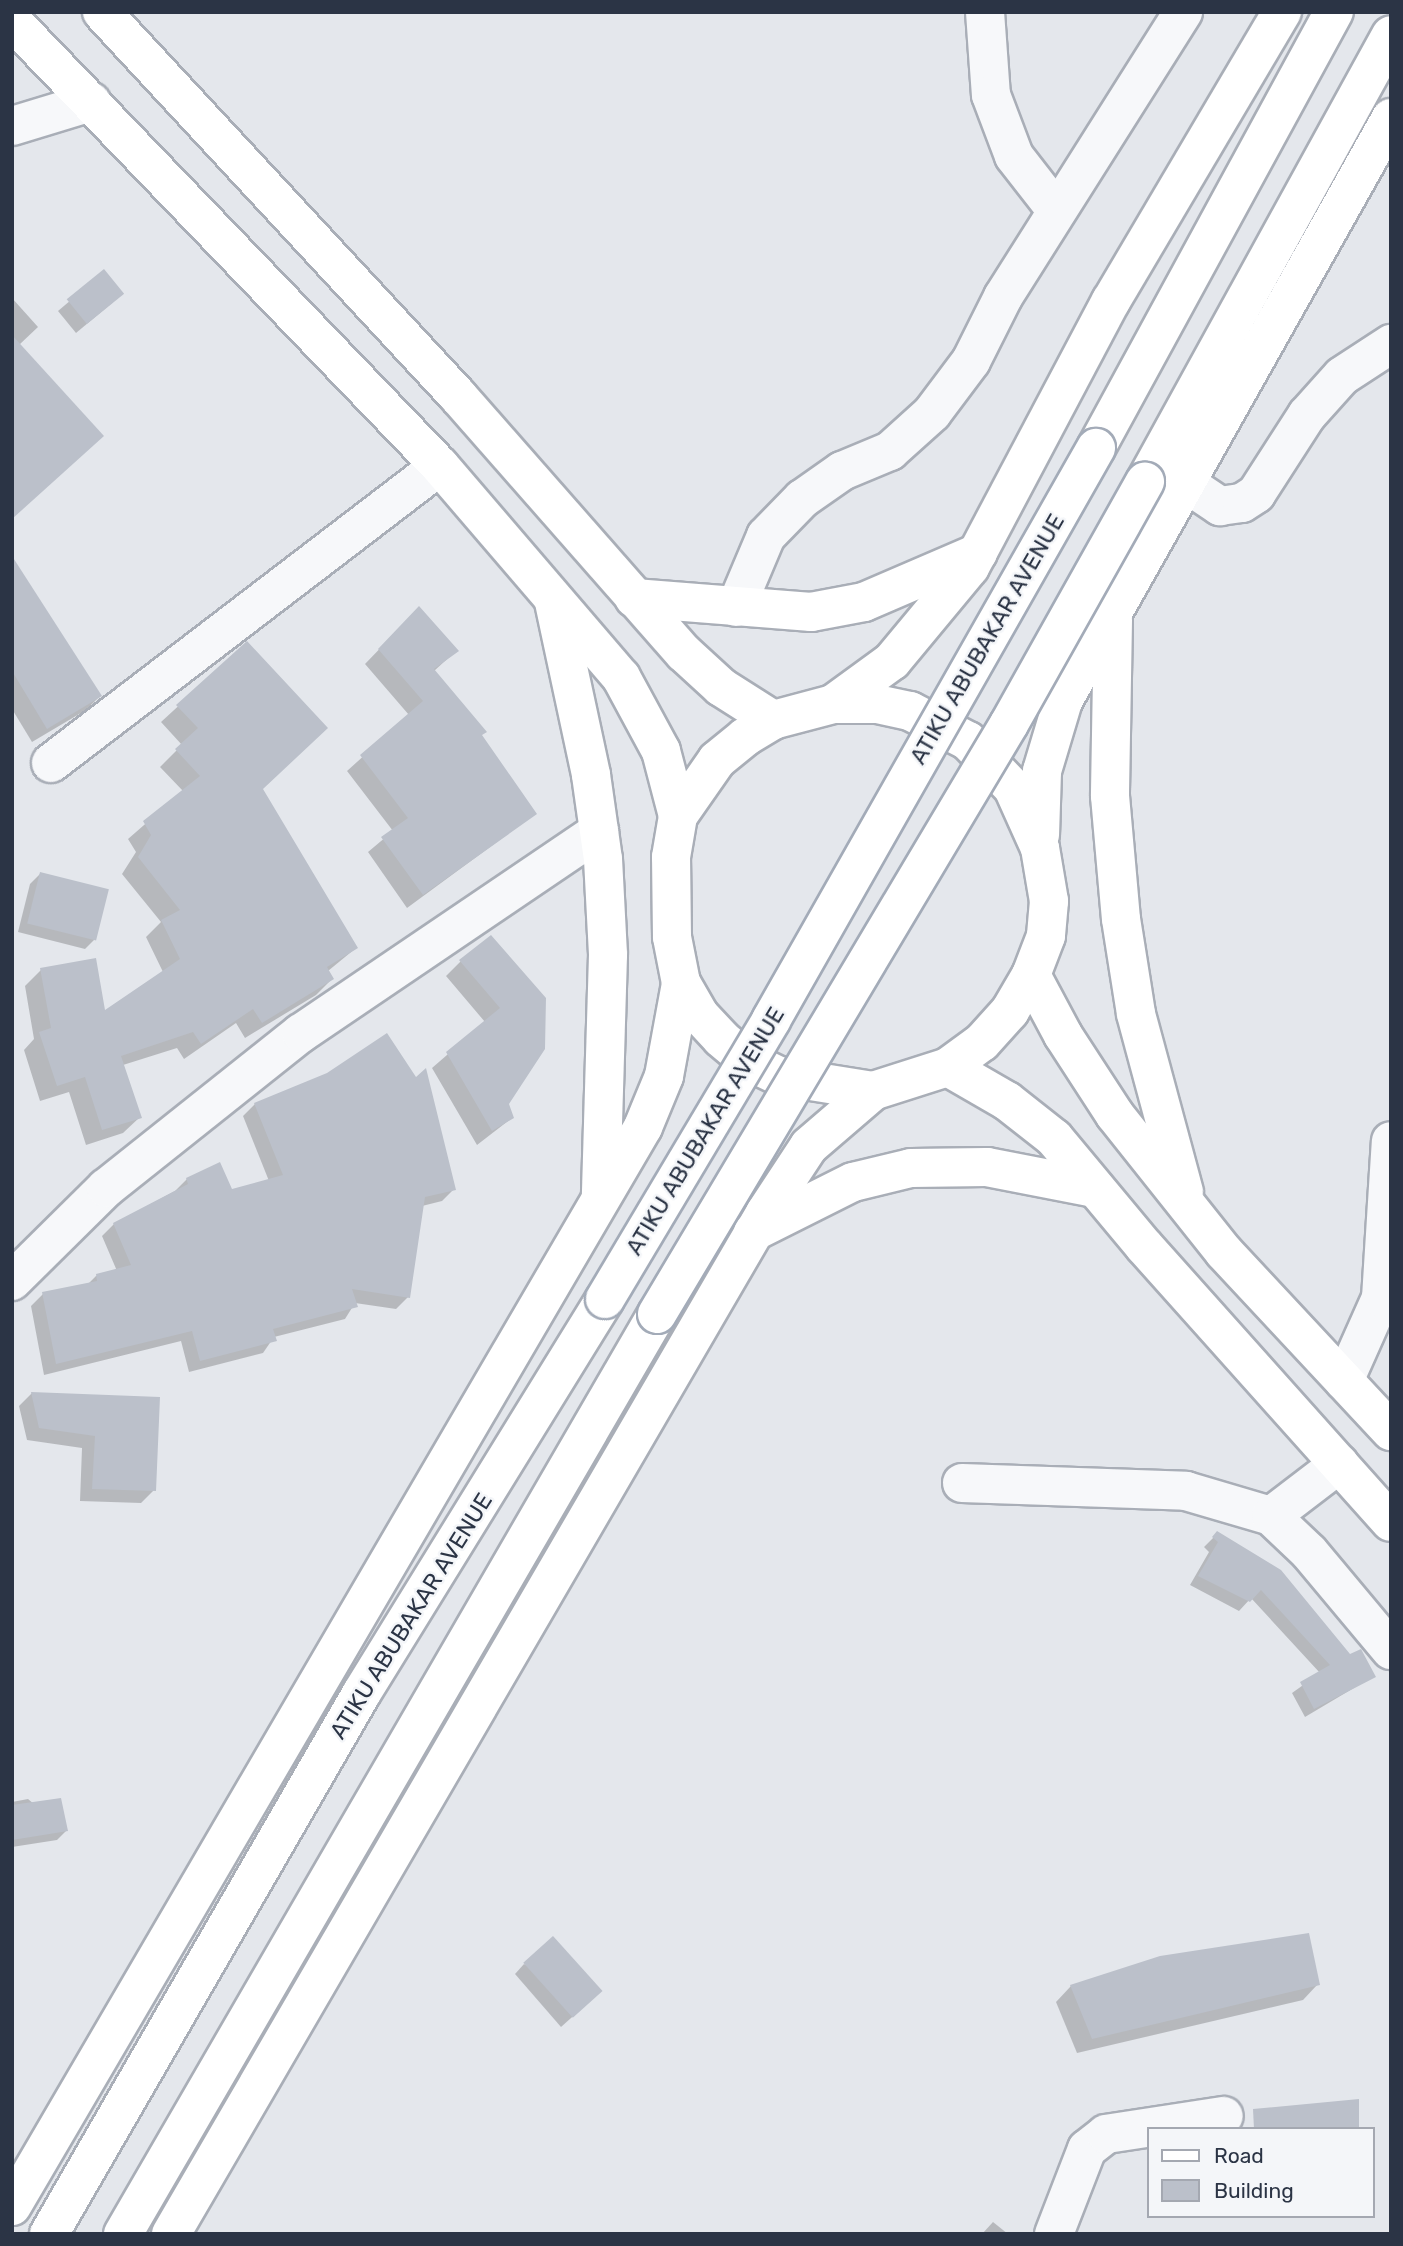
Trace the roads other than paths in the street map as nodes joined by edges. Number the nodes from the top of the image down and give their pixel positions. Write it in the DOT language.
graph roads {
  1 [pos="102,12"];
  2 [pos="985,12"];
  3 [pos="1183,12"];
  4 [pos="1282,12"];
  5 [pos="1334,12"];
  6 [pos="12,21"];
  7 [pos="1391,34"];
  8 [pos="90,102"];
  9 [pos="1391,118"];
  10 [pos="12,126"];
  11 [pos="1056,210"];
  12 [pos="1391,344"];
  13 [pos="440,466"];
  14 [pos="1187,484"];
  15 [pos="978,553"];
  16 [pos="634,598"];
  17 [pos="554,600"];
  18 [pos="736,607"];
  19 [pos="1114,613"];
  20 [pos="833,704"];
  21 [pos="773,720"];
  22 [pos="51,763"];
  23 [pos="678,816"];
  24 [pos="599,831"];
  25 [pos="1040,848"];
  26 [pos="1031,975"];
  27 [pos="681,983"];
  28 [pos="948,1067"];
  29 [pos="873,1091"];
  30 [pos="1391,1141"];
  31 [pos="1096,1188"];
  32 [pos="601,1200"];
  33 [pos="1189,1207"];
  34 [pos="754,1233"];
  35 [pos="12,1281"];
  36 [pos="1386,1304"];
  37 [pos="1344,1381"];
  38 [pos="1391,1431"];
  39 [pos="1339,1464"];
  40 [pos="962,1483"];
  41 [pos="1270,1516"];
  42 [pos="1391,1522"];
  43 [pos="1391,1650"];
  44 [pos="1224,2116"];
  45 [pos="1152,2127"];
  46 [pos="1148,2128"];
  47 [pos="12,2206"];
  48 [pos="49,2234"];
  49 [pos="123,2234"];
  50 [pos="171,2234"];
  51 [pos="1054,2234"];
  1 -- 16 [label="main road"];
  2 -- 11 [label="street"];
  3 -- 11 [label="street"];
  4 -- 15 [label="main road"];
  5 -- 48 [label="main road, ATIKU ABUBAKAR AVENUE, bridge"];
  6 -- 8 [label="main road"];
  7 -- 49 [label="main road, bridge"];
  8 -- 10 [label="street"];
  8 -- 13 [label="main road"];
  9 -- 14 [label="main road"];
  11 -- 18 [label="street"];
  12 -- 14 [label="street"];
  13 -- 17 [label="main road"];
  13 -- 22 [label="street"];
  14 -- 19 [label="main road"];
  15 -- 18 [label="main road"];
  15 -- 20 [label="main road"];
  16 -- 18 [label="main road"];
  16 -- 21 [label="main road"];
  17 -- 23 [label="main road"];
  17 -- 24 [label="main road"];
  19 -- 25 [label="main road"];
  19 -- 33 [label="main road"];
  20 -- 21 [label="main road"];
  20 -- 25 [label="main road"];
  21 -- 23 [label="main road"];
  23 -- 27 [label="main road"];
  24 -- 32 [label="main road"];
  24 -- 35 [label="street"];
  25 -- 26 [label="main road"];
  26 -- 28 [label="main road"];
  26 -- 33 [label="main road"];
  27 -- 29 [label="main road"];
  27 -- 32 [label="main road"];
  28 -- 29 [label="main road"];
  28 -- 31 [label="main road"];
  29 -- 34 [label="main road"];
  30 -- 36 [label="street"];
  31 -- 34 [label="main road"];
  31 -- 39 [label="main road"];
  32 -- 47 [label="main road"];
  33 -- 37 [label="main road"];
  34 -- 50 [label="main road"];
  36 -- 37 [label="street"];
  37 -- 38 [label="main road"];
  39 -- 41 [label="street"];
  39 -- 42 [label="main road"];
  40 -- 41 [label="street"];
  41 -- 43 [label="street"];
  44 -- 45 [label="street"];
  46 -- 51 [label="street"];
}
